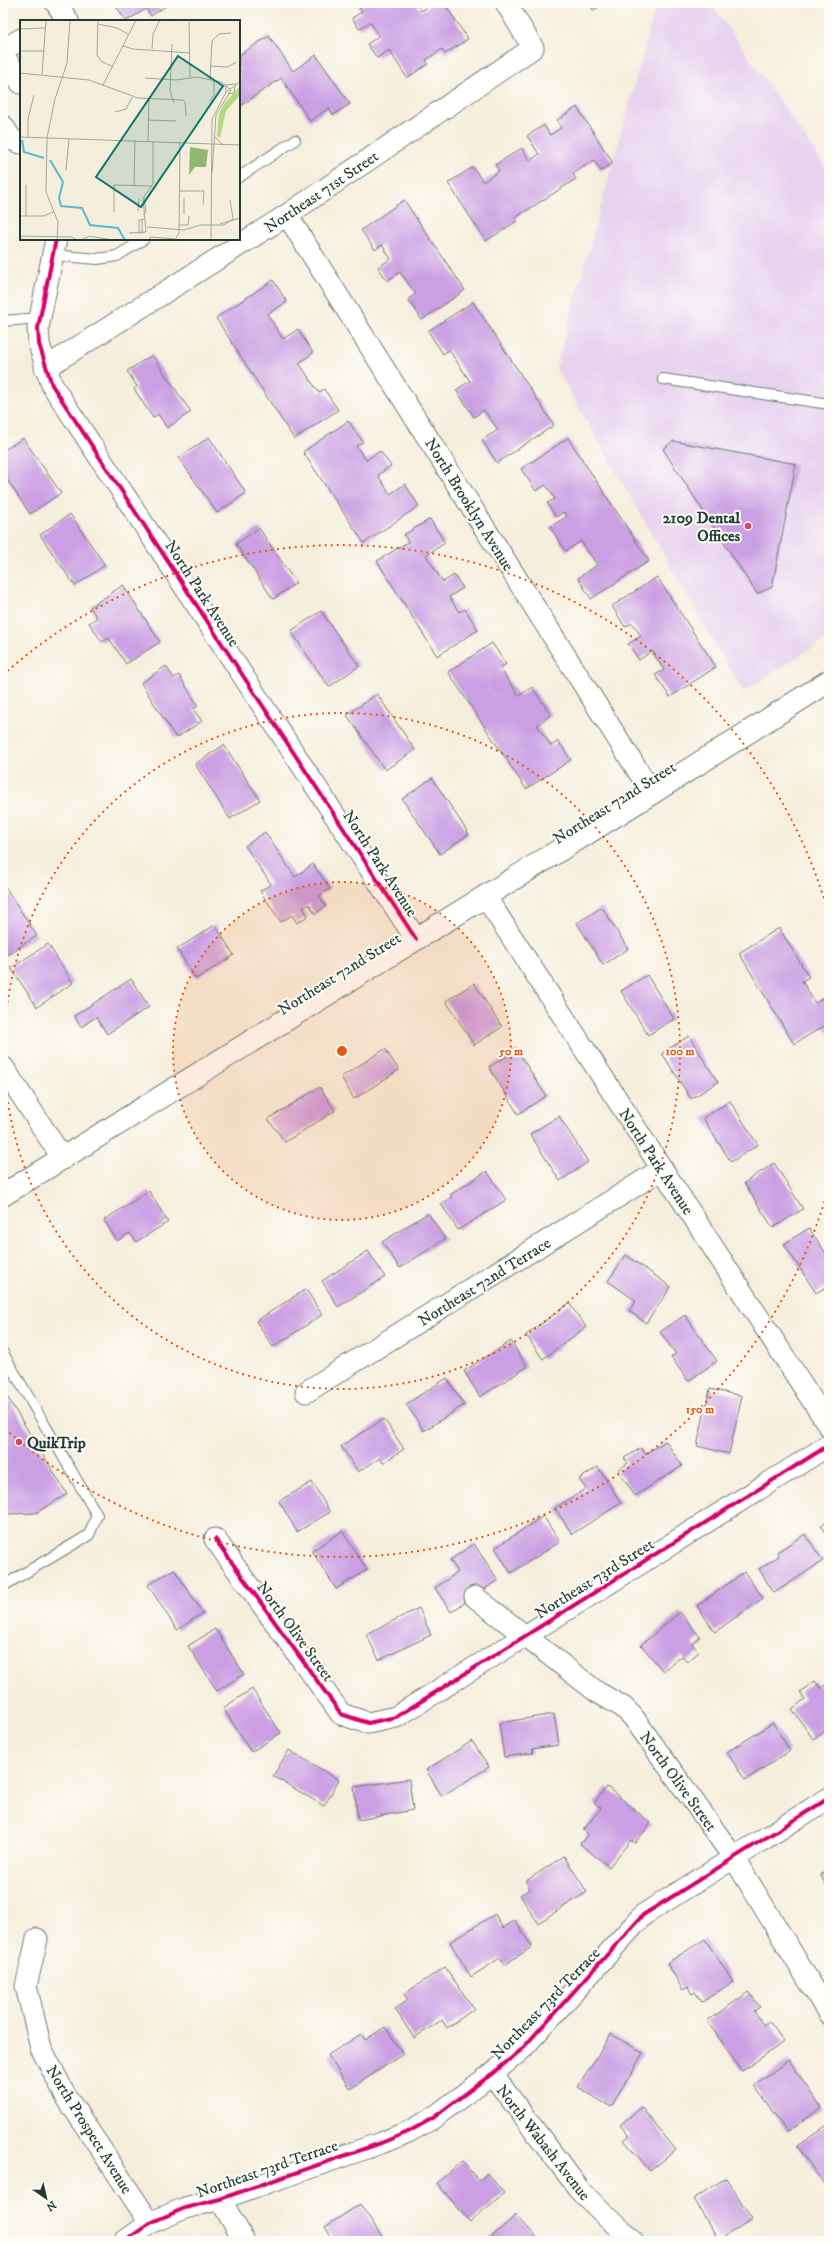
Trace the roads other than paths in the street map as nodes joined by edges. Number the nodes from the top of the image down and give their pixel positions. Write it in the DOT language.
graph roads {
  1 [pos="506,3"];
  2 [pos="20,39"];
  3 [pos="3,50"];
  4 [pos="3,54"];
  5 [pos="20,81"];
  6 [pos="3,126"];
  7 [pos="295,140"];
  8 [pos="20,143"];
  9 [pos="240,176"];
  10 [pos="287,215"];
  11 [pos="142,240"];
  12 [pos="55,247"];
  13 [pos="40,318"];
  14 [pos="3,321"];
  15 [pos="45,368"];
  16 [pos="663,378"];
  17 [pos="829,404"];
  18 [pos="829,680"];
  19 [pos="652,792"];
  20 [pos="485,896"];
  21 [pos="416,939"];
  22 [pos="3,1067"];
  23 [pos="63,1159"];
  24 [pos="662,1169"];
  25 [pos="3,1195"];
  26 [pos="3,1353"];
  27 [pos="306,1392"];
  28 [pos="829,1426"];
  29 [pos="829,1445"];
  30 [pos="215,1539"];
  31 [pos="3,1586"];
  32 [pos="476,1597"];
  33 [pos="526,1635"];
  34 [pos="368,1723"];
  35 [pos="829,1798"];
  36 [pos="734,1858"];
  37 [pos="37,1939"];
  38 [pos="829,2014"];
  39 [pos="492,2074"];
  40 [pos="220,2199"];
  41 [pos="150,2223"];
  42 [pos="125,2241"];
  43 [pos="244,2241"];
  44 [pos="633,2241"];
  1 -- 10 [label="street, Northeast 71st Street"];
  2 -- 3 [label="street"];
  4 -- 5 [label="street"];
  6 -- 8 [label="street"];
  7 -- 9 [label="lane"];
  10 -- 15 [label="street, Northeast 71st Street"];
  10 -- 19 [label="street, North Brooklyn Avenue"];
  11 -- 12 [label="lane"];
  12 -- 13 [label="street, North Park Avenue"];
  13 -- 14 [label="lane"];
  13 -- 15 [label="street, North Park Avenue"];
  15 -- 21 [label="street, North Park Avenue"];
  16 -- 17 [label="lane"];
  18 -- 19 [label="main road, Northeast 72nd Street"];
  19 -- 20 [label="main road, Northeast 72nd Street"];
  20 -- 21 [label="main road, Northeast 72nd Street"];
  20 -- 24 [label="street, North Park Avenue"];
  21 -- 23 [label="main road, Northeast 72nd Street"];
  22 -- 23 [label="street"];
  23 -- 25 [label="main road, Northeast 72nd Street"];
  24 -- 27 [label="street, Northeast 72nd Terrace"];
  24 -- 28 [label="street, North Park Avenue"];
  26 -- 31 [label="lane"];
  29 -- 33 [label="street, Northeast 73rd Street"];
  30 -- 34 [label="street, North Olive Street"];
  32 -- 33 [label="street, North Olive Street"];
  33 -- 34 [label="street, Northeast 73rd Street"];
  33 -- 36 [label="street, North Olive Street"];
  35 -- 36 [label="street, Northeast 73rd Terrace"];
  36 -- 38 [label="street, North Olive Street"];
  36 -- 39 [label="street, Northeast 73rd Terrace"];
  37 -- 41 [label="street, North Prospect Avenue"];
  39 -- 40 [label="street, Northeast 73rd Terrace"];
  39 -- 44 [label="street, North Wabash Avenue"];
  40 -- 41 [label="street, Northeast 73rd Terrace"];
  40 -- 43 [label="street"];
  41 -- 42 [label="street, Northeast 73rd Terrace"];
}
